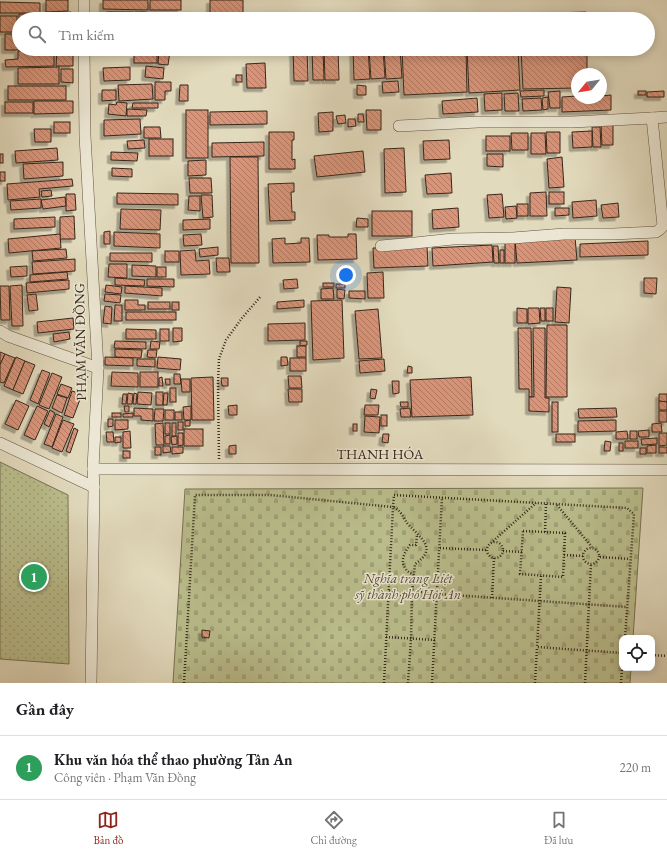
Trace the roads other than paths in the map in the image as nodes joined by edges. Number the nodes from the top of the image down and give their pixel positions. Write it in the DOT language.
graph roads {
  1 [pos="84,0"];
  2 [pos="84,12"];
  3 [pos="84,56"];
  4 [pos="667,117"];
  5 [pos="652,118"];
  6 [pos="399,126"];
  7 [pos="381,246"];
  8 [pos="0,331"];
  9 [pos="98,368"];
  10 [pos="0,443"];
  11 [pos="94,469"];
  12 [pos="667,470"];
  13 [pos="94,487"];
  14 [pos="91,683"];
  1 -- 2 [label="street"];
  3 -- 9 [label="street, PHẠM VĂN ĐỒNG"];
  4 -- 5 [label="street"];
  5 -- 6 [label="street"];
  5 -- 7 [label="street"];
  8 -- 9 [label="street"];
  9 -- 11 [label="street, PHẠM VĂN ĐỒNG"];
  10 -- 13 [label="street"];
  11 -- 12 [label="street, THANH HÓA"];
  11 -- 13 [label="street, PHẠM VĂN ĐỒNG"];
  13 -- 14 [label="street, PHẠM VĂN ĐỒNG"];
}
